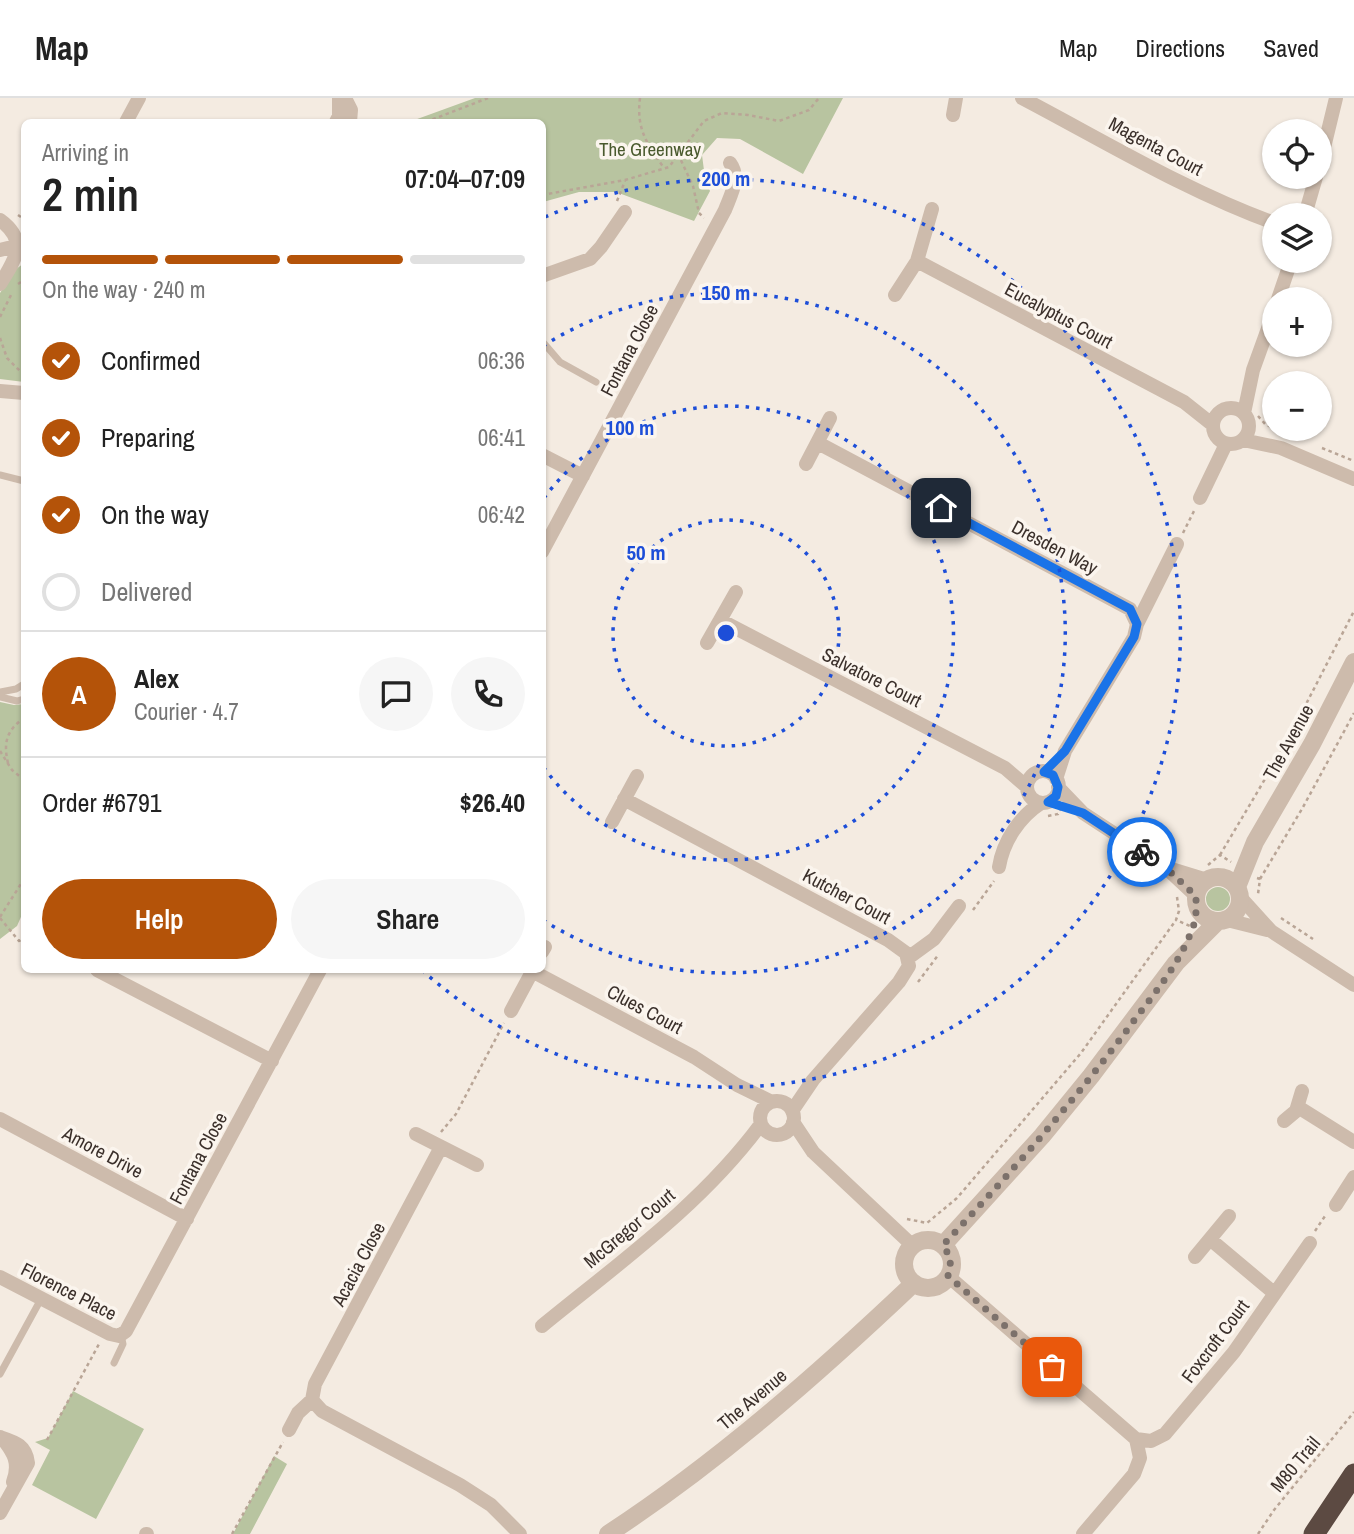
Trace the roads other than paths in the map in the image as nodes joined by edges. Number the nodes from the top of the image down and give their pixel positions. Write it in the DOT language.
graph roads {
  1 [pos="139,98"];
  2 [pos="339,98"];
  3 [pos="345,98"];
  4 [pos="956,98"];
  5 [pos="1022,98"];
  6 [pos="1336,98"];
  7 [pos="953,115"];
  8 [pos="128,119"];
  9 [pos="338,119"];
  10 [pos="350,119"];
  11 [pos="1331,119"];
  12 [pos="730,163"];
  13 [pos="932,209"];
  14 [pos="625,212"];
  15 [pos="1262,219"];
  16 [pos="0,220"];
  17 [pos="20,250"];
  18 [pos="0,251"];
  19 [pos="917,261"];
  20 [pos="546,275"];
  21 [pos="6,288"];
  22 [pos="895,295"];
  23 [pos="1262,345"];
  24 [pos="546,346"];
  25 [pos="596,382"];
  26 [pos="3,390"];
  27 [pos="21,393"];
  28 [pos="1231,417"];
  29 [pos="830,418"];
  30 [pos="1242,440"];
  31 [pos="818,443"];
  32 [pos="1226,444"];
  33 [pos="1281,448"];
  34 [pos="546,457"];
  35 [pos="806,464"];
  36 [pos="0,475"];
  37 [pos="583,476"];
  38 [pos="1354,479"];
  39 [pos="21,480"];
  40 [pos="1200,498"];
  41 [pos="1177,544"];
  42 [pos="546,545"];
  43 [pos="736,592"];
  44 [pos="720,620"];
  45 [pos="1137,624"];
  46 [pos="707,643"];
  47 [pos="1354,662"];
  48 [pos="21,686"];
  49 [pos="0,694"];
  50 [pos="21,700"];
  51 [pos="637,776"];
  52 [pos="1042,791"];
  53 [pos="624,799"];
  54 [pos="1083,813"];
  55 [pos="612,822"];
  56 [pos="999,867"];
  57 [pos="1241,881"];
  58 [pos="1199,887"];
  59 [pos="965,910"];
  60 [pos="1222,921"];
  61 [pos="1271,932"];
  62 [pos="908,958"];
  63 [pos="1176,963"];
  64 [pos="103,973"];
  65 [pos="318,973"];
  66 [pos="531,973"];
  67 [pos="539,973"];
  68 [pos="1354,985"];
  69 [pos="511,1011"];
  70 [pos="272,1061"];
  71 [pos="813,1080"];
  72 [pos="737,1085"];
  73 [pos="1302,1091"];
  74 [pos="776,1101"];
  75 [pos="1298,1107"];
  76 [pos="792,1116"];
  77 [pos="0,1119"];
  78 [pos="1284,1121"];
  79 [pos="768,1126"];
  80 [pos="416,1134"];
  81 [pos="1354,1142"];
  82 [pos="438,1146"];
  83 [pos="813,1152"];
  84 [pos="477,1165"];
  85 [pos="1354,1177"];
  86 [pos="1336,1205"];
  87 [pos="1229,1216"];
  88 [pos="187,1219"];
  89 [pos="1211,1240"];
  90 [pos="1310,1243"];
  91 [pos="943,1245"];
  92 [pos="913,1246"];
  93 [pos="1195,1257"];
  94 [pos="948,1276"];
  95 [pos="0,1277"];
  96 [pos="914,1283"];
  97 [pos="1275,1293"];
  98 [pos="41,1299"];
  99 [pos="542,1326"];
  100 [pos="121,1335"];
  101 [pos="114,1363"];
  102 [pos="0,1374"];
  103 [pos="312,1400"];
  104 [pos="289,1430"];
  105 [pos="1,1437"];
  106 [pos="1136,1439"];
  107 [pos="1354,1474"];
  108 [pos="3,1506"];
  109 [pos="520,1534"];
  110 [pos="608,1534"];
  111 [pos="1083,1534"];
  112 [pos="1314,1534"];
  1 -- 8 [label="street"];
  2 -- 9 [label="street"];
  3 -- 10 [label="street"];
  4 -- 7 [label="street"];
  5 -- 15 [label="street, Magenta Court"];
  6 -- 11 [label="street"];
  12 -- 37 [label="street, Fontana Close"];
  13 -- 19 [label="street"];
  14 -- 20 [label="street"];
  16 -- 17 [label="street"];
  17 -- 18 [label="street"];
  17 -- 21 [label="street"];
  19 -- 22 [label="street"];
  19 -- 28 [label="street, Eucalyptus Court"];
  23 -- 28 [label="street"];
  24 -- 25 [label="lane"];
  26 -- 27 [label="street"];
  28 -- 30 [label="street"];
  28 -- 32 [label="street"];
  28 -- 33 [label="street, Eucalyptus Court"];
  29 -- 31 [label="street"];
  30 -- 32 [label="street"];
  30 -- 33 [label="street"];
  31 -- 35 [label="street"];
  31 -- 45 [label="street, Dresden Way"];
  32 -- 40 [label="street"];
  33 -- 38 [label="street"];
  34 -- 37 [label="street"];
  36 -- 39 [label="lane"];
  37 -- 42 [label="street, Fontana Close"];
  41 -- 45 [label="street"];
  43 -- 44 [label="street"];
  44 -- 46 [label="street"];
  44 -- 52 [label="street, Salvatore Court"];
  45 -- 52 [label="street"];
  47 -- 57 [label="street, The Avenue"];
  48 -- 49 [label="lane"];
  49 -- 50 [label="lane"];
  51 -- 53 [label="street"];
  52 -- 54 [label="street, Salvatore Court"];
  52 -- 54 [label="street, Salvatore Court"];
  52 -- 56 [label="street"];
  53 -- 55 [label="street"];
  53 -- 62 [label="street, Kutcher Court"];
  54 -- 58 [label="street, Salvatore Court"];
  57 -- 58 [label="street"];
  57 -- 60 [label="street, The Avenue"];
  57 -- 61 [label="street"];
  58 -- 60 [label="street"];
  58 -- 63 [label="street"];
  59 -- 62 [label="street"];
  60 -- 61 [label="street"];
  60 -- 63 [label="street"];
  61 -- 68 [label="street"];
  62 -- 71 [label="street"];
  63 -- 91 [label="street"];
  64 -- 70 [label="street"];
  65 -- 70 [label="street, Fontana Close"];
  66 -- 69 [label="street, Clues Court"];
  67 -- 72 [label="street, Clues Court"];
  70 -- 88 [label="street, Fontana Close"];
  71 -- 74 [label="street"];
  71 -- 76 [label="street"];
  72 -- 74 [label="street, Clues Court"];
  72 -- 79 [label="street, Clues Court"];
  73 -- 75 [label="street"];
  74 -- 76 [label="street, Clues Court"];
  74 -- 79 [label="street"];
  75 -- 78 [label="street"];
  75 -- 81 [label="street"];
  76 -- 79 [label="street"];
  76 -- 83 [label="street, Clues Court"];
  77 -- 88 [label="street, Amore Drive"];
  79 -- 83 [label="street, Clues Court"];
  79 -- 99 [label="street, McGregor Court"];
  80 -- 82 [label="street"];
  82 -- 84 [label="street"];
  82 -- 103 [label="street, Acacia Close"];
  83 -- 92 [label="street, Clues Court"];
  85 -- 86 [label="street"];
  87 -- 89 [label="street"];
  88 -- 100 [label="street, Fontana Close"];
  89 -- 93 [label="street"];
  89 -- 97 [label="street"];
  90 -- 97 [label="street, Foxcroft Court"];
  91 -- 92 [label="street"];
  91 -- 94 [label="street"];
  92 -- 96 [label="street"];
  94 -- 96 [label="street"];
  94 -- 106 [label="street"];
  95 -- 98 [label="street, Florence Place"];
  96 -- 110 [label="street, The Avenue"];
  97 -- 106 [label="street, Foxcroft Court"];
  98 -- 100 [label="street, Florence Place"];
  98 -- 102 [label="lane"];
  100 -- 101 [label="lane, Fontana Close"];
  103 -- 104 [label="street, Acacia Close"];
  103 -- 109 [label="street"];
  105 -- 108 [label="street"];
  106 -- 111 [label="street"];
  107 -- 112 [label="highway"];
}
